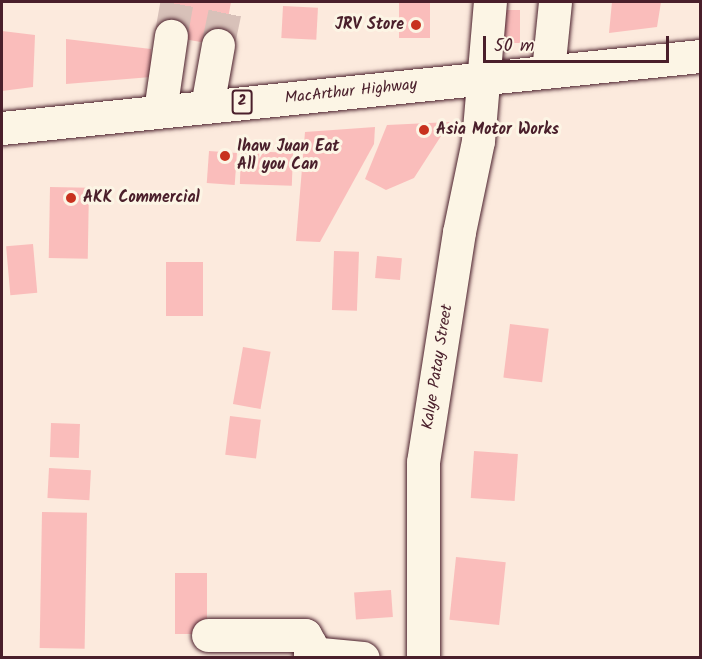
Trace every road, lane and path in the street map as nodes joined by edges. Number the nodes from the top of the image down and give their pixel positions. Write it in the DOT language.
graph roads {
  1 [pos="490,2"];
  2 [pos="555,2"];
  3 [pos="171,36"];
  4 [pos="218,45"];
  5 [pos="700,56"];
  6 [pos="548,71"];
  7 [pos="483,79"];
  8 [pos="207,106"];
  9 [pos="160,111"];
  10 [pos="2,128"];
  11 [pos="208,635"];
  12 [pos="310,655"];
  13 [pos="363,657"];
  14 [pos="423,657"];
  1 -- 7 [label="main road, Kalye Patay Street"];
  2 -- 6 [label="main road"];
  3 -- 9 [label="main road"];
  4 -- 8 [label="main road"];
  5 -- 6 [label="main road, MacArthur Highway / 2"];
  6 -- 7 [label="main road, MacArthur Highway / 2"];
  7 -- 8 [label="main road, MacArthur Highway / 2"];
  7 -- 14 [label="main road, Kalye Patay Street"];
  8 -- 9 [label="main road, MacArthur Highway / 2"];
  9 -- 10 [label="main road, MacArthur Highway / 2"];
  11 -- 12 [label="main road"];
  12 -- 13 [label="main road"];
}
